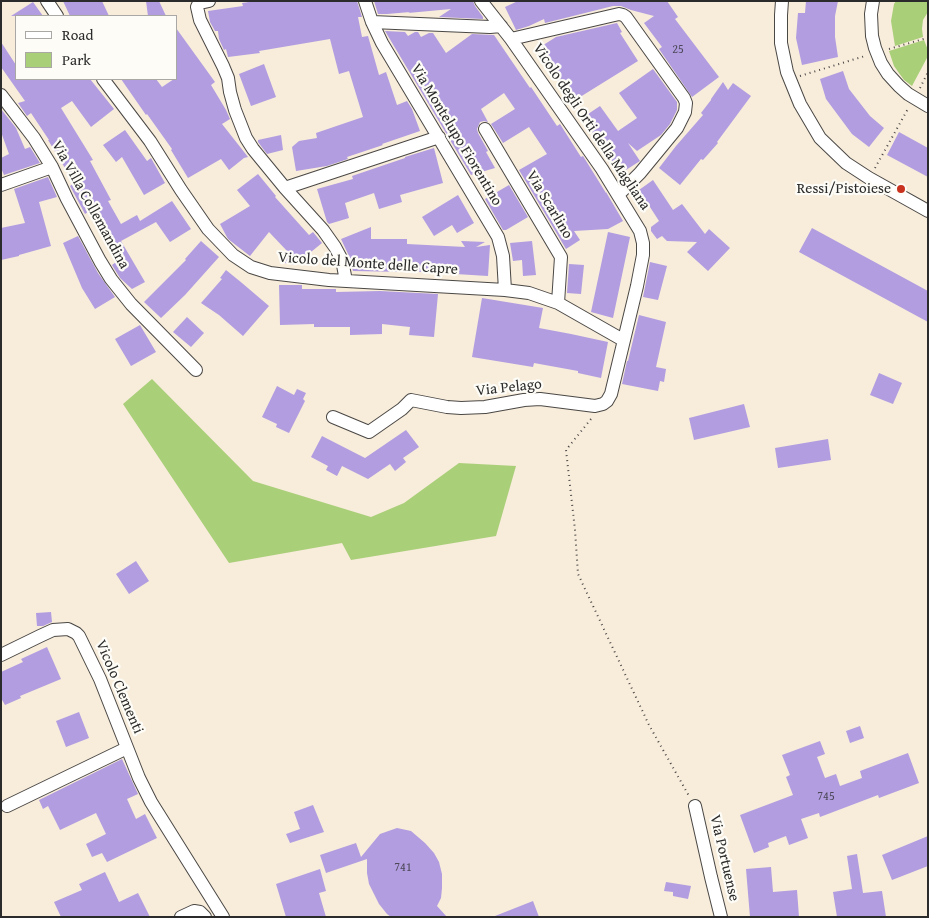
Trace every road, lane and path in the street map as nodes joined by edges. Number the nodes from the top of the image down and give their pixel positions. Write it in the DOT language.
graph roads {
  1 [pos="47,1"];
  2 [pos="208,1"];
  3 [pos="365,1"];
  4 [pos="481,1"];
  5 [pos="782,1"];
  6 [pos="873,1"];
  7 [pos="56,15"];
  8 [pos="372,22"];
  9 [pos="928,23"];
  10 [pos="501,26"];
  11 [pos="928,38"];
  12 [pos="511,39"];
  13 [pos="876,53"];
  14 [pos="928,72"];
  15 [pos="790,79"];
  16 [pos="104,80"];
  17 [pos="1,95"];
  18 [pos="914,98"];
  19 [pos="928,106"];
  20 [pos="485,129"];
  21 [pos="439,137"];
  22 [pos="52,167"];
  23 [pos="869,178"];
  24 [pos="1,185"];
  25 [pos="285,188"];
  26 [pos="619,194"];
  27 [pos="928,211"];
  28 [pos="346,281"];
  29 [pos="505,290"];
  30 [pos="558,303"];
  31 [pos="623,340"];
  32 [pos="196,370"];
  33 [pos="334,417"];
  34 [pos="591,419"];
  35 [pos="1,655"];
  36 [pos="127,748"];
  37 [pos="7,806"];
  38 [pos="696,806"];
  39 [pos="181,917"];
  40 [pos="205,917"];
  41 [pos="223,917"];
  42 [pos="720,917"];
  1 -- 7 [label="street"];
  2 -- 25 [label="street"];
  3 -- 8 [label="street, Via Montelupo Fiorentino"];
  4 -- 10 [label="street, Vicolo degli Orti della Magliana"];
  5 -- 15 [label="street"];
  6 -- 13 [label="street"];
  8 -- 10 [label="street"];
  8 -- 21 [label="street, Via Montelupo Fiorentino"];
  9 -- 11 [label="path"];
  10 -- 12 [label="street, Vicolo degli Orti della Magliana"];
  11 -- 13 [label="path"];
  12 -- 26 [label="street, Vicolo degli Orti della Magliana"];
  12 -- 26 [label="street"];
  13 -- 15 [label="path"];
  13 -- 18 [label="street"];
  14 -- 18 [label="path"];
  15 -- 23 [label="street"];
  16 -- 28 [label="street, Vicolo del Monte delle Capre"];
  17 -- 22 [label="street, Via Villa Collemandina"];
  18 -- 19 [label="street"];
  18 -- 23 [label="path"];
  20 -- 30 [label="street, Via Scarlino"];
  21 -- 25 [label="street"];
  21 -- 29 [label="street, Via Montelupo Fiorentino"];
  22 -- 24 [label="street"];
  22 -- 32 [label="street, Via Villa Collemandina"];
  23 -- 27 [label="street"];
  25 -- 28 [label="street"];
  26 -- 31 [label="street, Vicolo degli Orti della Magliana"];
  28 -- 29 [label="street, Vicolo del Monte delle Capre"];
  29 -- 30 [label="street, Vicolo del Monte delle Capre"];
  30 -- 31 [label="street, Vicolo del Monte delle Capre"];
  31 -- 33 [label="street, Via Pelago"];
  34 -- 38 [label="path"];
  35 -- 36 [label="street, Vicolo Clementi"];
  36 -- 37 [label="street, Vicolo Clementi"];
  36 -- 41 [label="street, Vicolo Clementi"];
  38 -- 42 [label="street, Via Portuense"];
  39 -- 40 [label="street"];
}
